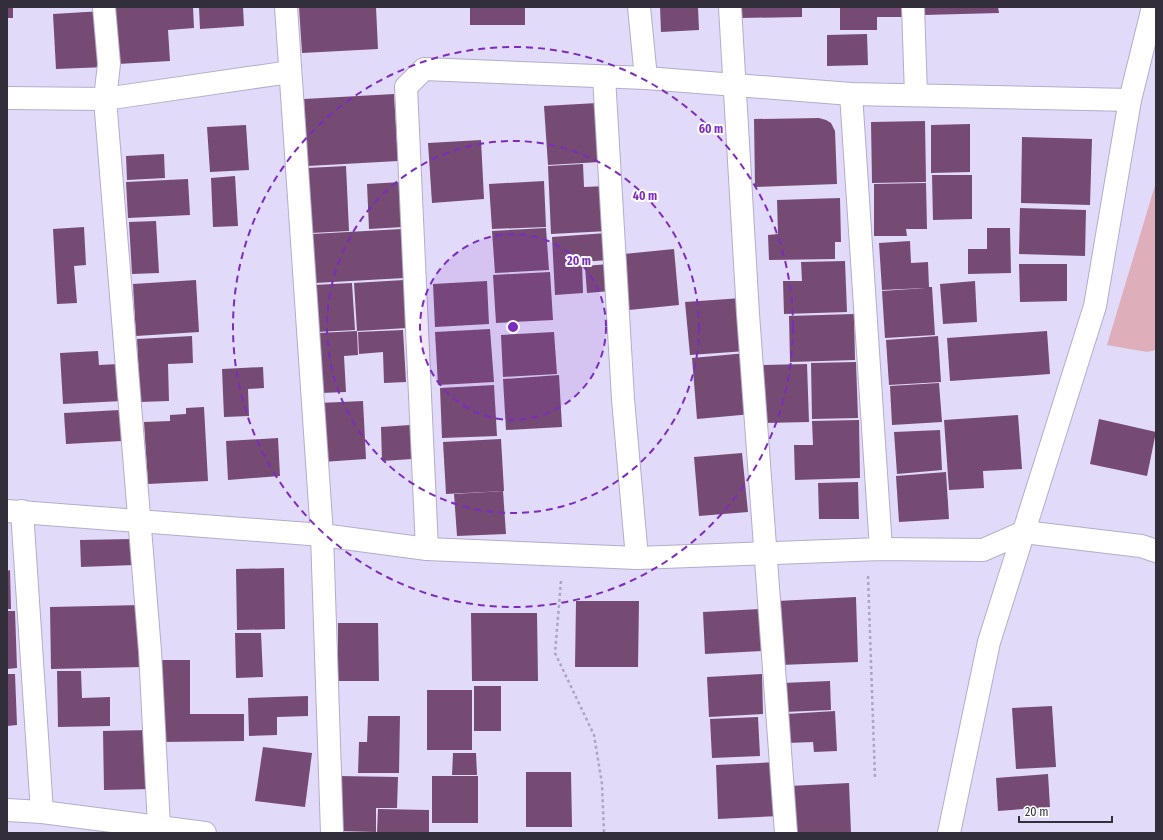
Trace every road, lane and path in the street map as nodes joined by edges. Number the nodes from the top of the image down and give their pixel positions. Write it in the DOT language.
graph roads {
  1 [pos="104,7"];
  2 [pos="286,7"];
  3 [pos="639,7"];
  4 [pos="730,7"];
  5 [pos="913,7"];
  6 [pos="1153,7"];
  7 [pos="290,72"];
  8 [pos="604,77"];
  9 [pos="646,78"];
  10 [pos="734,85"];
  11 [pos="851,94"];
  12 [pos="916,95"];
  13 [pos="7,98"];
  14 [pos="105,99"];
  15 [pos="1130,100"];
  16 [pos="15,511"];
  17 [pos="139,520"];
  18 [pos="1024,532"];
  19 [pos="322,535"];
  20 [pos="427,549"];
  21 [pos="874,550"];
  22 [pos="1156,551"];
  23 [pos="766,553"];
  24 [pos="563,555"];
  25 [pos="637,558"];
  26 [pos="875,778"];
  27 [pos="958,790"];
  28 [pos="7,810"];
  29 [pos="42,812"];
  30 [pos="159,827"];
  31 [pos="205,833"];
  32 [pos="332,833"];
  33 [pos="604,833"];
  34 [pos="786,833"];
  35 [pos="949,833"];
  36 [pos="966,833"];
  1 -- 14 [label="street"];
  2 -- 7 [label="street"];
  3 -- 9 [label="street"];
  4 -- 10 [label="street"];
  5 -- 12 [label="street"];
  6 -- 15 [label="street"];
  7 -- 14 [label="street"];
  7 -- 19 [label="street"];
  8 -- 9 [label="street"];
  8 -- 20 [label="street"];
  8 -- 25 [label="street"];
  9 -- 10 [label="street"];
  10 -- 11 [label="street"];
  10 -- 23 [label="street"];
  11 -- 12 [label="street"];
  11 -- 21 [label="street"];
  12 -- 15 [label="street"];
  13 -- 14 [label="street"];
  14 -- 17 [label="street"];
  15 -- 18 [label="street"];
  16 -- 17 [label="street"];
  16 -- 29 [label="street"];
  17 -- 19 [label="street"];
  17 -- 30 [label="street"];
  18 -- 21 [label="street"];
  18 -- 22 [label="street"];
  18 -- 27 [label="street"];
  19 -- 20 [label="street"];
  19 -- 32 [label="street"];
  20 -- 24 [label="street"];
  21 -- 23 [label="street"];
  21 -- 26 [label="path"];
  23 -- 25 [label="street"];
  23 -- 34 [label="street"];
  24 -- 25 [label="street"];
  24 -- 33 [label="path"];
  27 -- 35 [label="street"];
  27 -- 36 [label="street"];
  28 -- 29 [label="street"];
  29 -- 30 [label="street"];
  30 -- 31 [label="street"];
}
